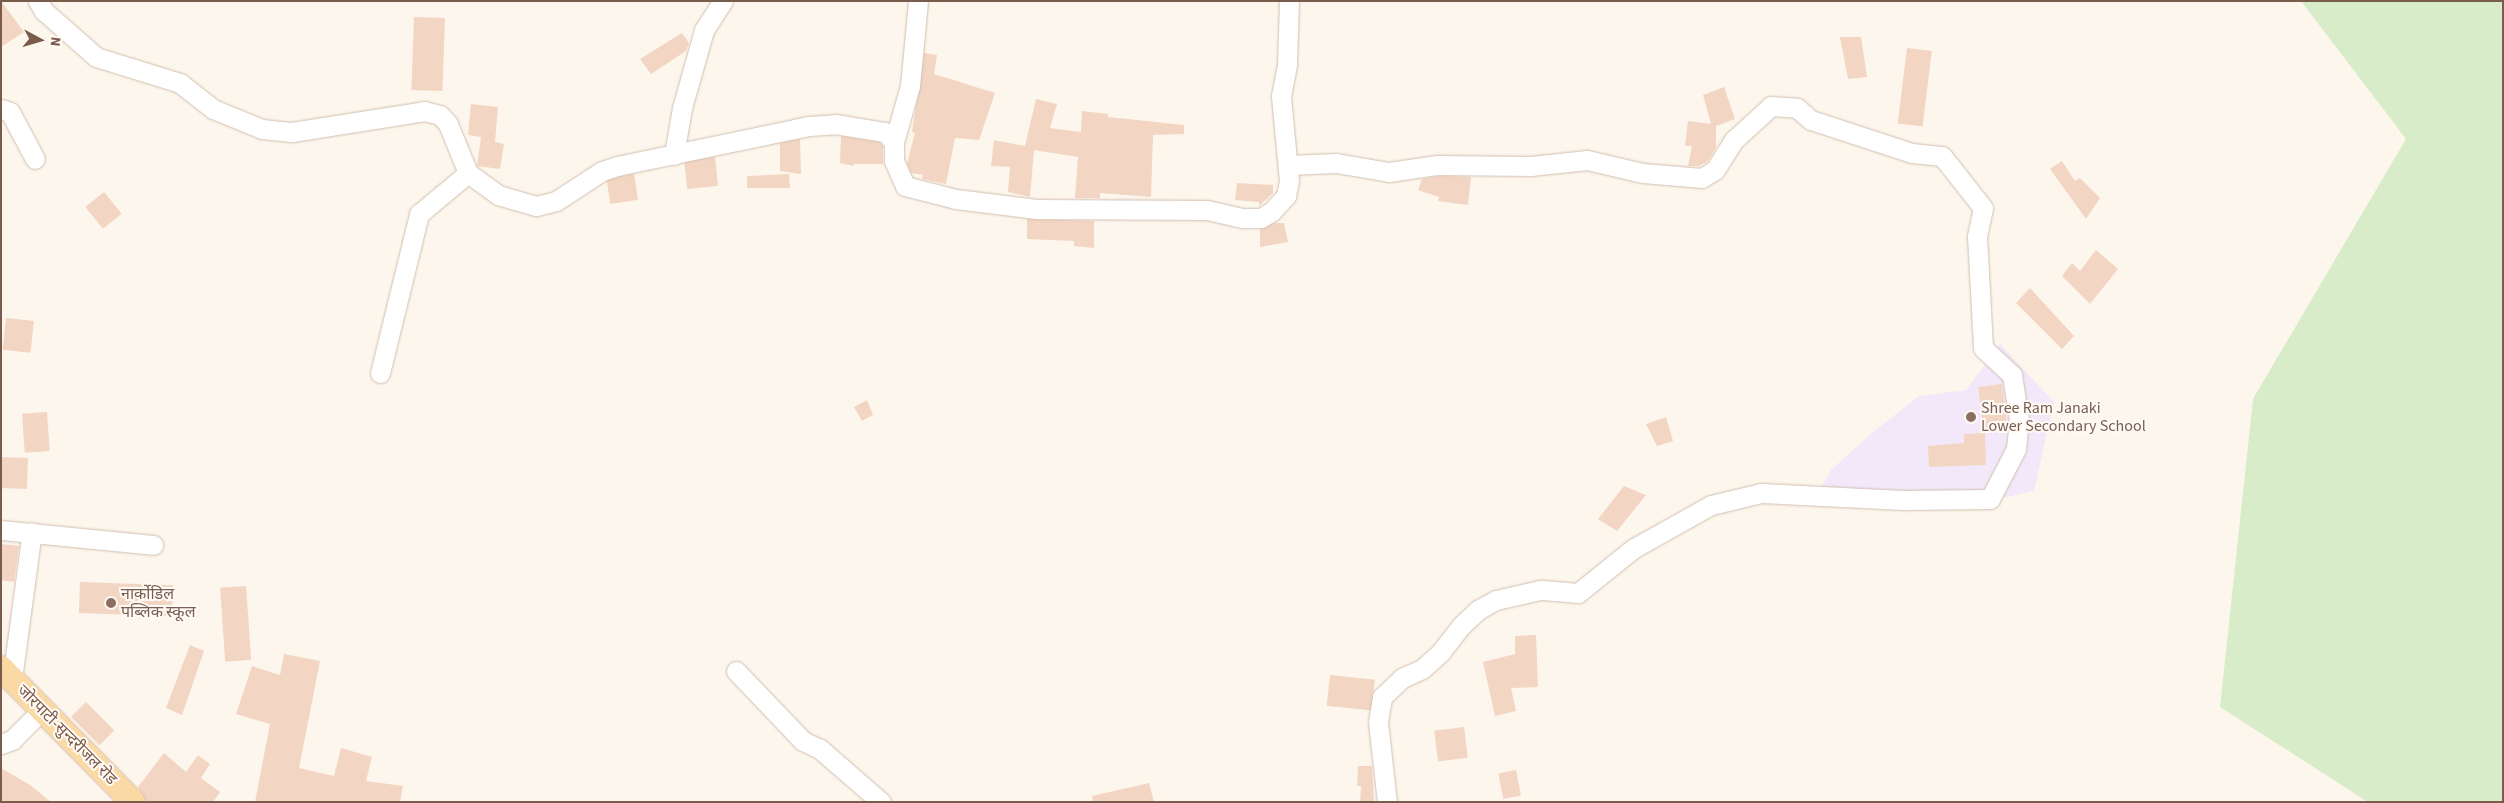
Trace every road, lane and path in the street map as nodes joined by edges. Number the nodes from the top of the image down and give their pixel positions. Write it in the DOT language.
graph roads {
  1 [pos="38,1"];
  2 [pos="724,1"];
  3 [pos="918,1"];
  4 [pos="1289,1"];
  5 [pos="1,109"];
  6 [pos="894,142"];
  7 [pos="674,155"];
  8 [pos="35,159"];
  9 [pos="1290,165"];
  10 [pos="468,173"];
  11 [pos="380,373"];
  12 [pos="1,530"];
  13 [pos="32,532"];
  14 [pos="153,545"];
  15 [pos="736,671"];
  16 [pos="6,673"];
  17 [pos="43,709"];
  18 [pos="1,744"];
  19 [pos="133,802"];
  20 [pos="881,802"];
  21 [pos="1387,802"];
  1 -- 10 [label="street"];
  2 -- 7 [label="street"];
  3 -- 6 [label="street"];
  4 -- 9 [label="street"];
  5 -- 8 [label="street"];
  6 -- 7 [label="street"];
  6 -- 9 [label="street"];
  7 -- 10 [label="street"];
  9 -- 21 [label="street"];
  10 -- 11 [label="street"];
  12 -- 13 [label="street"];
  13 -- 14 [label="street"];
  13 -- 16 [label="street"];
  15 -- 20 [label="street"];
  16 -- 17 [label="main road, जोरपाटी-सुन्दरीजल रोड"];
  17 -- 18 [label="street"];
  17 -- 19 [label="main road, जोरपाटी-सुन्दरीजल रोड"];
}
